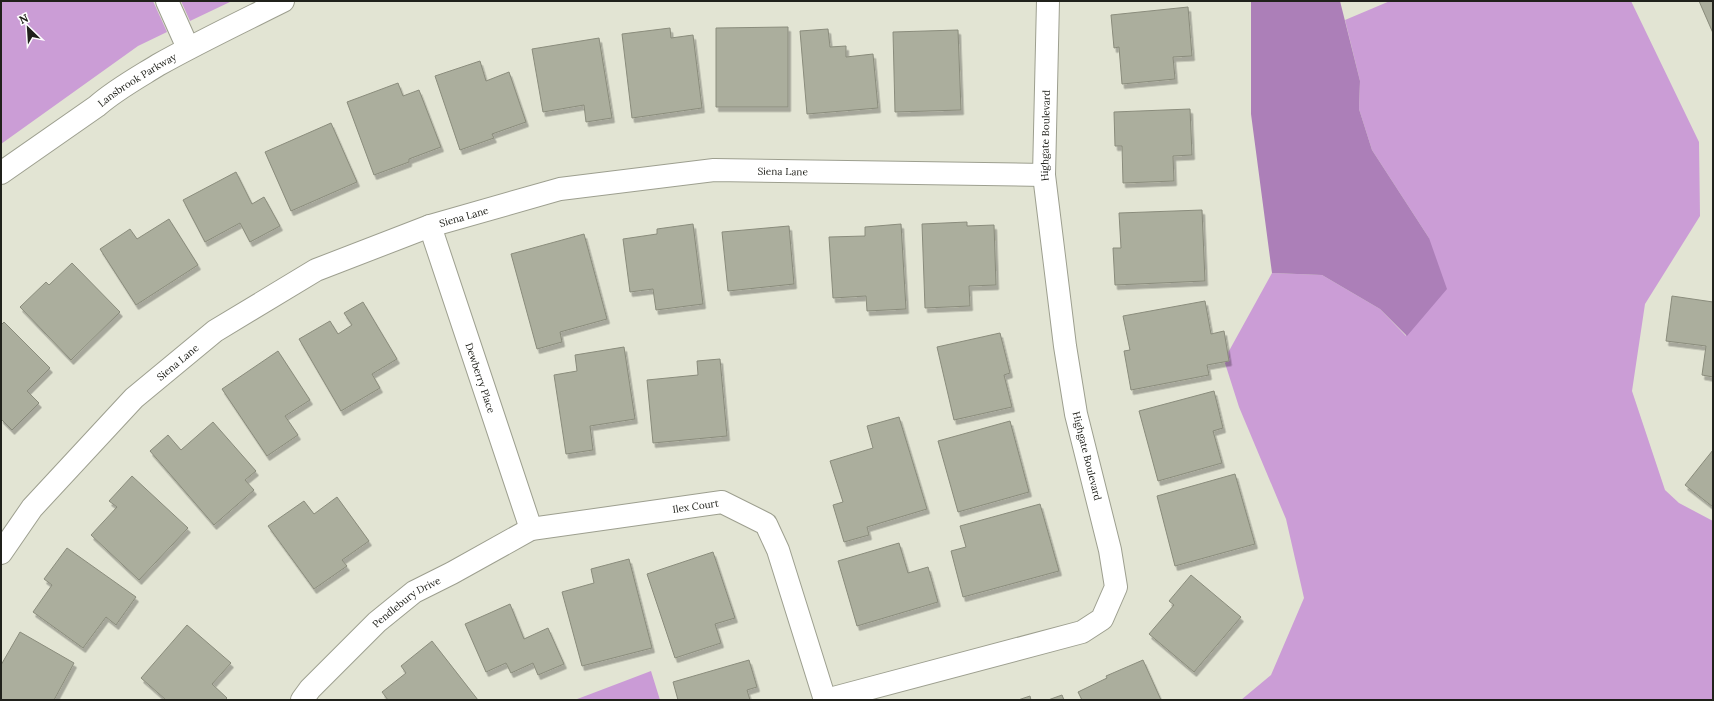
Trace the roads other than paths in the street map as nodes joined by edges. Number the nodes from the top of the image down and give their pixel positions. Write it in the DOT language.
graph roads {
  1 [pos="167,1"];
  2 [pos="283,1"];
  3 [pos="1048,1"];
  4 [pos="188,48"];
  5 [pos="1,173"];
  6 [pos="1044,175"];
  7 [pos="430,226"];
  8 [pos="531,530"];
  9 [pos="1,553"];
  10 [pos="302,700"];
  11 [pos="825,700"];
  1 -- 4 [label="street"];
  2 -- 4 [label="street, Lansbrook Parkway"];
  3 -- 6 [label="street, Highgate Boulevard"];
  4 -- 5 [label="street, Lansbrook Parkway"];
  6 -- 7 [label="street, Siena Lane"];
  6 -- 11 [label="street, Highgate Boulevard"];
  7 -- 8 [label="street, Dewberry Place"];
  7 -- 9 [label="street, Siena Lane"];
  8 -- 10 [label="street, Pendlebury Drive"];
  8 -- 11 [label="street, Ilex Court"];
}
